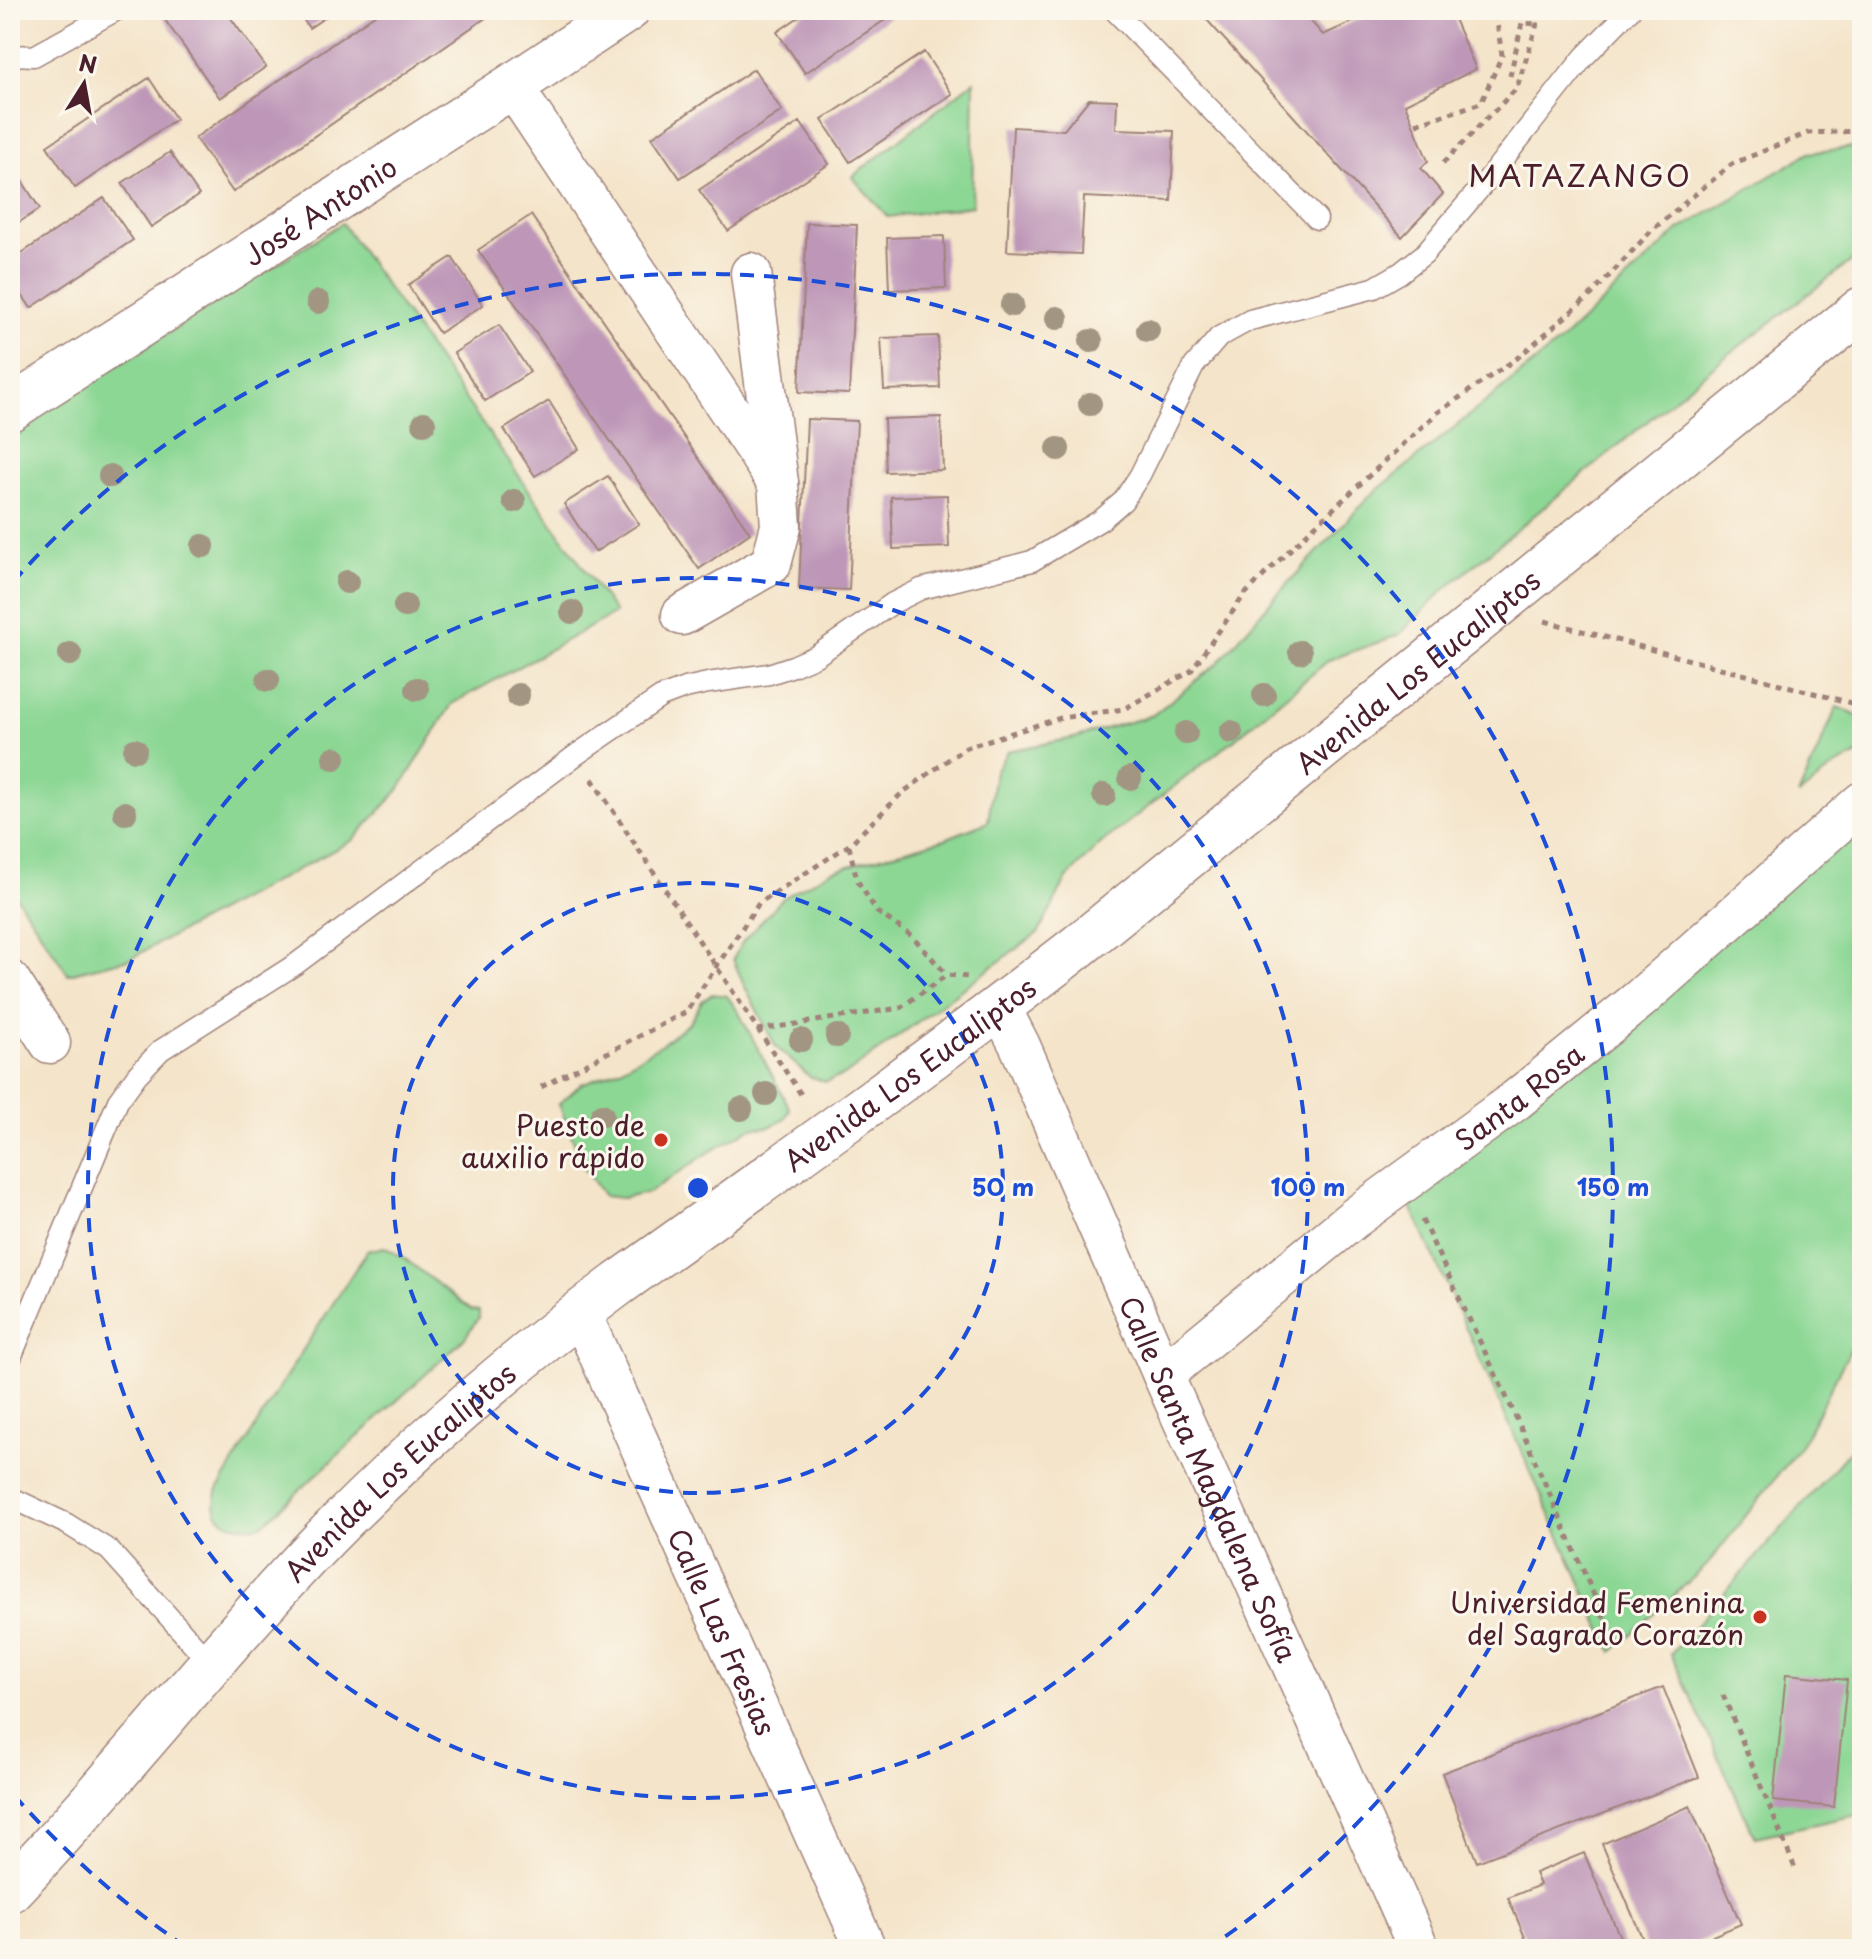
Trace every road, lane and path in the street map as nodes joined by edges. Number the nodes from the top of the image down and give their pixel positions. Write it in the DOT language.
graph roads {
  1 [pos="117,10"];
  2 [pos="627,10"];
  3 [pos="1114,10"];
  4 [pos="1495,10"];
  5 [pos="1535,10"];
  6 [pos="1630,10"];
  7 [pos="1537,24"];
  8 [pos="10,51"];
  9 [pos="1510,76"];
  10 [pos="512,86"];
  11 [pos="1416,124"];
  12 [pos="1862,131"];
  13 [pos="1443,163"];
  14 [pos="1317,219"];
  15 [pos="751,273"];
  16 [pos="1862,309"];
  17 [pos="10,409"];
  18 [pos="778,483"];
  19 [pos="1494,607"];
  20 [pos="682,615"];
  21 [pos="1862,706"];
  22 [pos="576,755"];
  23 [pos="1862,802"];
  24 [pos="849,845"];
  25 [pos="715,967"];
  26 [pos="947,975"];
  27 [pos="10,981"];
  28 [pos="985,992"];
  29 [pos="757,1030"];
  30 [pos="50,1043"];
  31 [pos="541,1087"];
  32 [pos="804,1099"];
  33 [pos="1404,1182"];
  34 [pos="580,1312"];
  35 [pos="10,1360"];
  36 [pos="1163,1375"];
  37 [pos="10,1497"];
  38 [pos="1614,1641"];
  39 [pos="211,1664"];
  40 [pos="1723,1695"];
  41 [pos="1795,1868"];
  42 [pos="10,1890"];
  43 [pos="1406,1945"];
  44 [pos="866,1949"];
  1 -- 8 [label="lane"];
  2 -- 10 [label="street, José Antonio"];
  3 -- 14 [label="lane"];
  4 -- 11 [label="path"];
  5 -- 7 [label="path"];
  6 -- 22 [label="lane"];
  7 -- 9 [label="path"];
  7 -- 13 [label="path"];
  10 -- 17 [label="street, José Antonio"];
  10 -- 18 [label="street"];
  12 -- 24 [label="path"];
  15 -- 18 [label="street"];
  16 -- 19 [label="street, Avenida Los Eucaliptos"];
  18 -- 20 [label="street"];
  19 -- 21 [label="path"];
  19 -- 28 [label="street, Avenida Los Eucaliptos"];
  22 -- 25 [label="path"];
  22 -- 35 [label="lane"];
  23 -- 33 [label="street, Santa Rosa"];
  24 -- 25 [label="path"];
  24 -- 26 [label="path"];
  25 -- 29 [label="path"];
  25 -- 31 [label="path"];
  26 -- 28 [label="path"];
  26 -- 29 [label="path"];
  27 -- 30 [label="street"];
  28 -- 34 [label="street, Avenida Los Eucaliptos"];
  28 -- 36 [label="street, Calle Santa Magdalena Sofía"];
  29 -- 32 [label="path"];
  33 -- 36 [label="street, Santa Rosa"];
  33 -- 38 [label="path"];
  34 -- 39 [label="street, Avenida Los Eucaliptos"];
  34 -- 44 [label="street, Calle Las Fresias"];
  36 -- 43 [label="street, Calle Santa Magdalena Sofía"];
  37 -- 39 [label="lane"];
  39 -- 42 [label="street, Avenida Los Eucaliptos"];
  40 -- 41 [label="path"];
}
